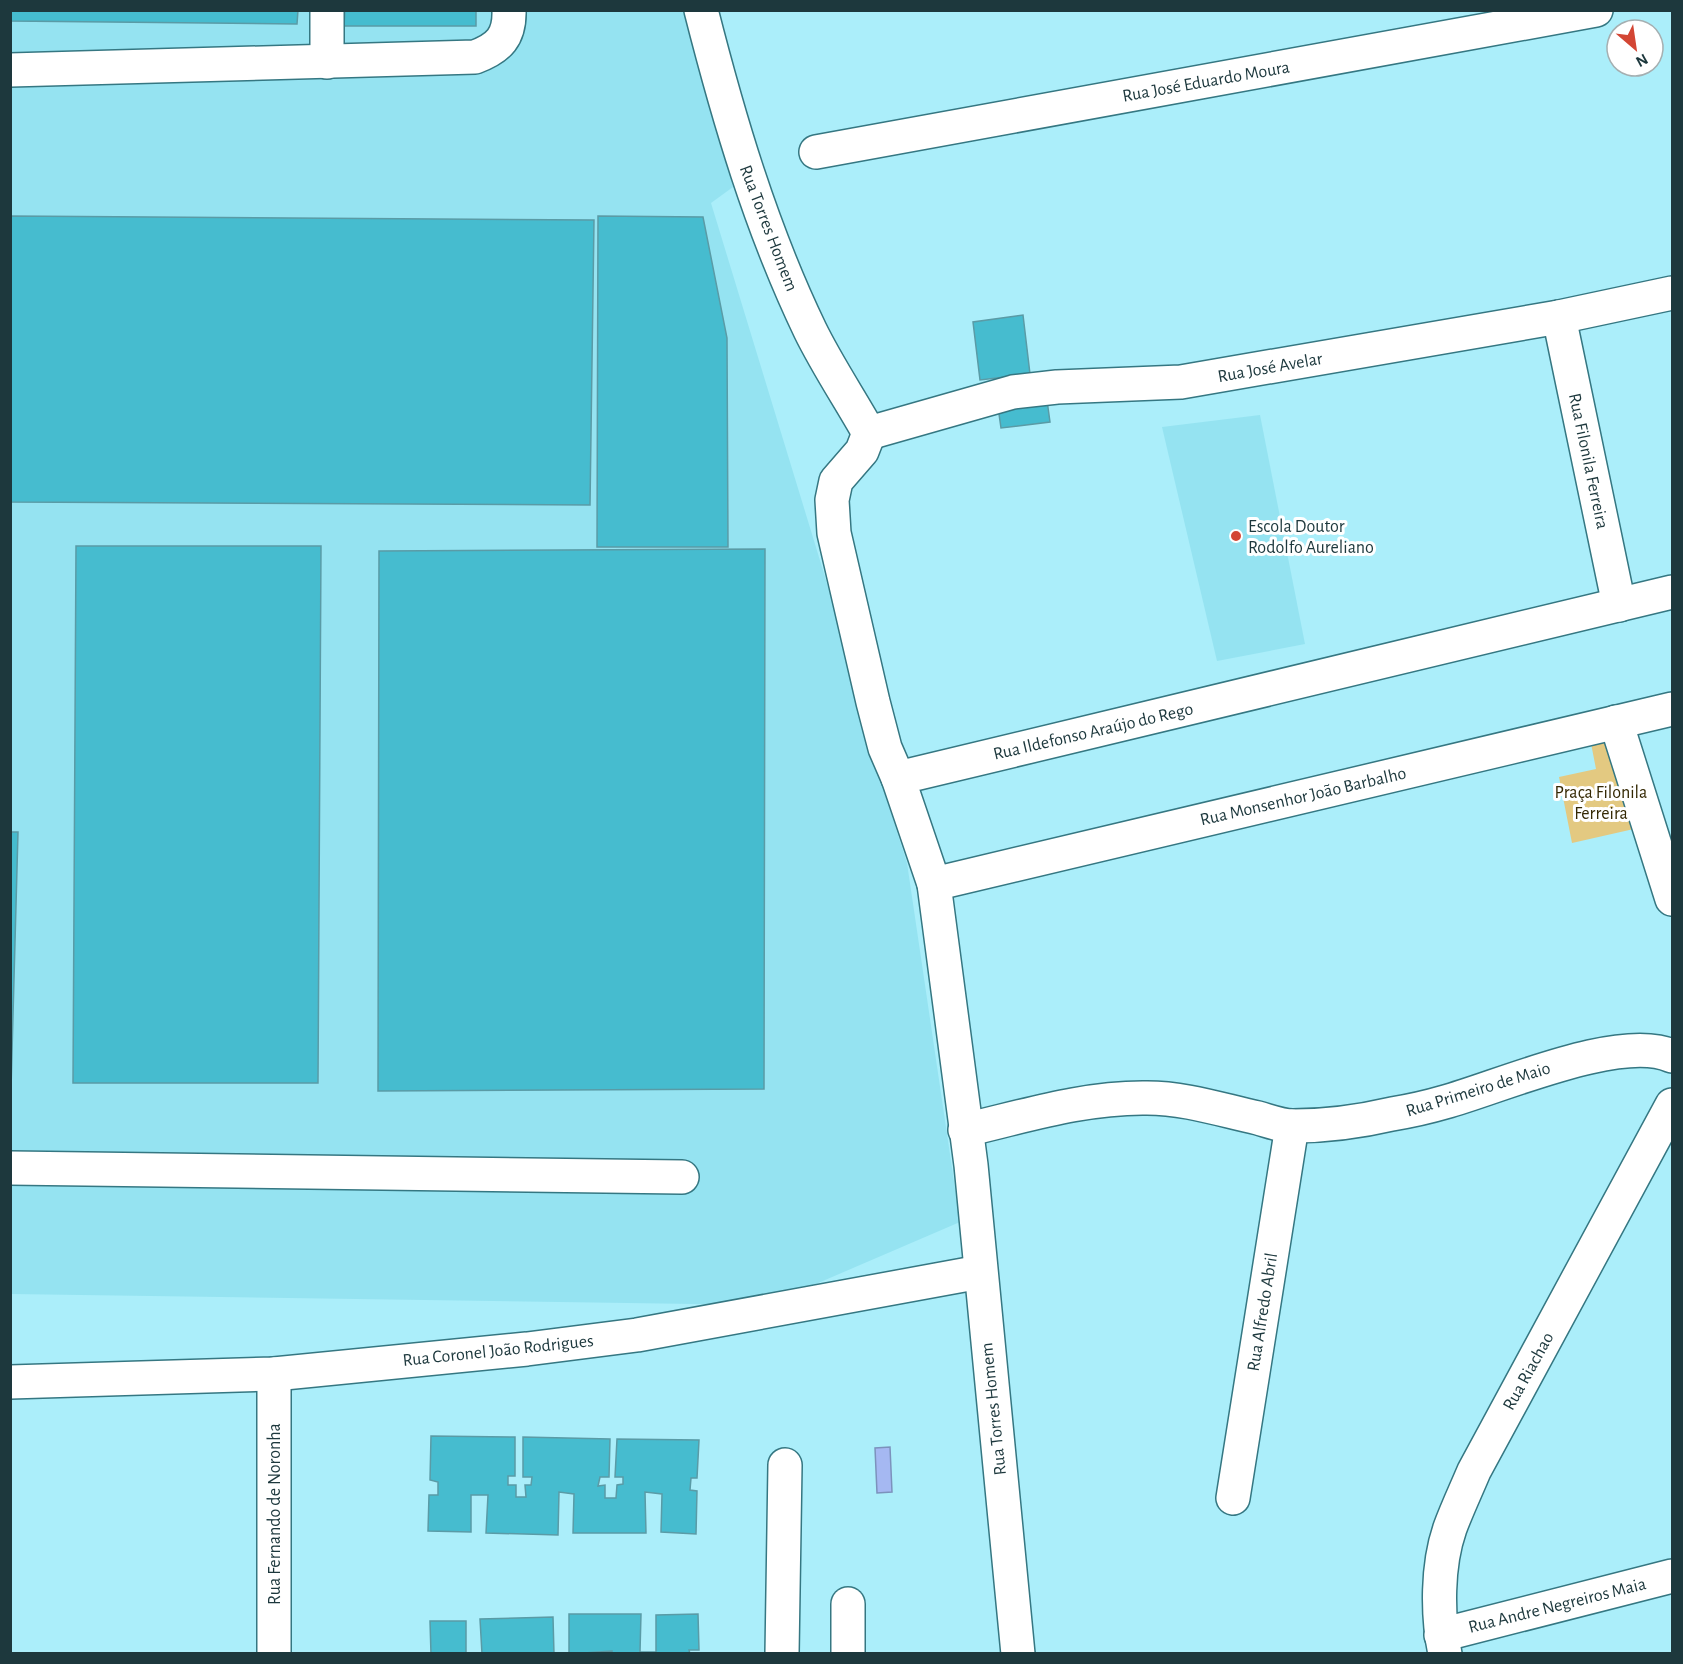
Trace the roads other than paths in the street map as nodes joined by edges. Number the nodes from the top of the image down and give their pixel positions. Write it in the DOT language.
graph roads {
  1 [pos="327,10"];
  2 [pos="509,10"];
  3 [pos="701,10"];
  4 [pos="1596,10"];
  5 [pos="327,62"];
  6 [pos="10,70"];
  7 [pos="816,152"];
  8 [pos="1672,294"];
  9 [pos="1559,318"];
  10 [pos="869,433"];
  11 [pos="1672,592"];
  12 [pos="1619,605"];
  13 [pos="1672,709"];
  14 [pos="1616,722"];
  15 [pos="898,778"];
  16 [pos="934,884"];
  17 [pos="1672,896"];
  18 [pos="1672,1056"];
  19 [pos="1672,1106"];
  20 [pos="1292,1126"];
  21 [pos="965,1130"];
  22 [pos="10,1168"];
  23 [pos="682,1177"];
  24 [pos="980,1272"];
  25 [pos="274,1374"];
  26 [pos="10,1382"];
  27 [pos="785,1465"];
  28 [pos="1233,1498"];
  29 [pos="1672,1576"];
  30 [pos="848,1604"];
  31 [pos="1443,1644"];
  32 [pos="274,1653"];
  33 [pos="782,1653"];
  34 [pos="848,1653"];
  35 [pos="1018,1653"];
  1 -- 5 [label="street"];
  2 -- 5 [label="street"];
  3 -- 10 [label="street, Rua Torres Homem"];
  4 -- 7 [label="street, Rua José Eduardo Moura"];
  5 -- 6 [label="street"];
  8 -- 9 [label="street, Rua José Avelar"];
  9 -- 10 [label="street, Rua José Avelar"];
  9 -- 12 [label="street, Rua Filonila Ferreira"];
  10 -- 15 [label="street"];
  11 -- 12 [label="street, Rua Ildefonso Araújo do Rego"];
  12 -- 15 [label="street, Rua Ildefonso Araújo do Rego"];
  13 -- 14 [label="street, Rua Monsenhor João Barbalho"];
  14 -- 16 [label="street, Rua Monsenhor João Barbalho"];
  14 -- 17 [label="street"];
  15 -- 16 [label="street"];
  16 -- 21 [label="street"];
  18 -- 20 [label="street, Rua Primeiro de Maio"];
  19 -- 31 [label="street, Rua Riachao"];
  20 -- 21 [label="street, Rua Primeiro de Maio"];
  20 -- 28 [label="street, Rua Alfredo Abril"];
  21 -- 24 [label="street, Rua Torres Homem"];
  22 -- 23 [label="street"];
  24 -- 25 [label="street, Rua Coronel João Rodrigues"];
  24 -- 35 [label="street, Rua Torres Homem"];
  25 -- 26 [label="street, Rua Coronel João Rodrigues"];
  25 -- 32 [label="street, Rua Fernando de Noronha"];
  27 -- 33 [label="street"];
  29 -- 31 [label="street, Rua Andre Negreiros Maia"];
  30 -- 34 [label="street"];
}
